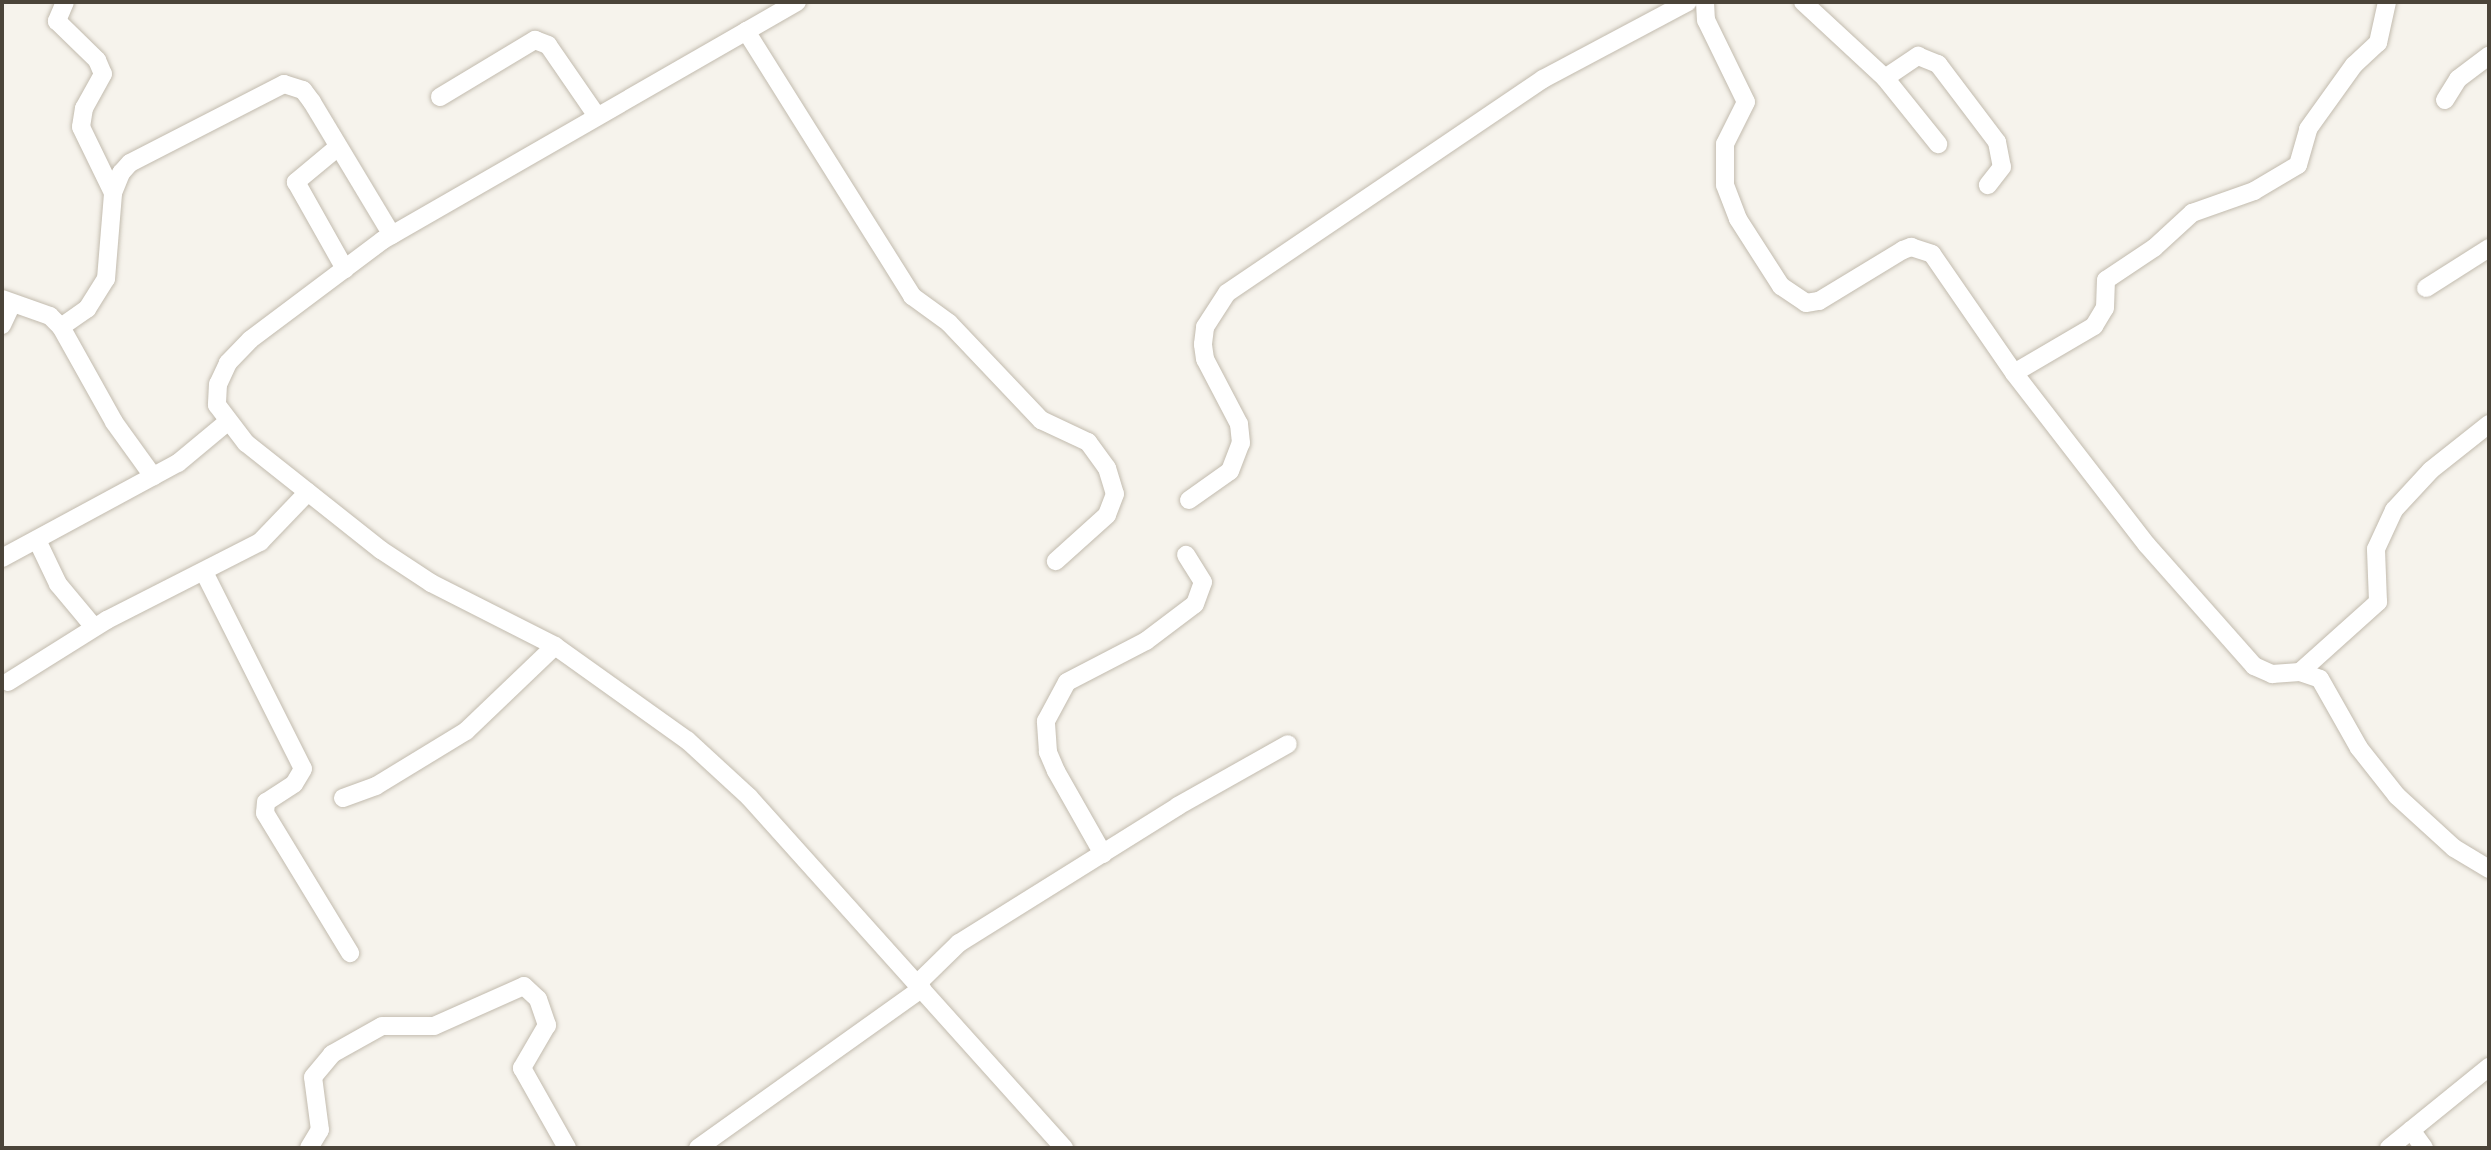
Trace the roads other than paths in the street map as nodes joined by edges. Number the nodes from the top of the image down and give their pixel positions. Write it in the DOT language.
graph roads {
  1 [pos="65,2"];
  2 [pos="797,2"];
  3 [pos="1688,2"];
  4 [pos="1705,2"];
  5 [pos="1803,2"];
  6 [pos="2387,2"];
  7 [pos="746,31"];
  8 [pos="2489,56"];
  9 [pos="1885,78"];
  10 [pos="440,97"];
  11 [pos="2445,100"];
  12 [pos="597,116"];
  13 [pos="1938,144"];
  14 [pos="338,147"];
  15 [pos="1988,185"];
  16 [pos="113,193"];
  17 [pos="392,235"];
  18 [pos="2489,248"];
  19 [pos="345,269"];
  20 [pos="2426,288"];
  21 [pos="7,302"];
  22 [pos="2,325"];
  23 [pos="61,327"];
  24 [pos="2014,373"];
  25 [pos="226,423"];
  26 [pos="2489,424"];
  27 [pos="153,476"];
  28 [pos="308,492"];
  29 [pos="1189,500"];
  30 [pos="37,540"];
  31 [pos="1186,555"];
  32 [pos="2,558"];
  33 [pos="1056,561"];
  34 [pos="204,572"];
  35 [pos="94,627"];
  36 [pos="555,646"];
  37 [pos="2300,672"];
  38 [pos="8,682"];
  39 [pos="1288,744"];
  40 [pos="343,798"];
  41 [pos="1103,854"];
  42 [pos="2489,869"];
  43 [pos="350,953"];
  44 [pos="920,986"];
  45 [pos="2489,1067"];
  46 [pos="2411,1130"];
  47 [pos="309,1148"];
  48 [pos="567,1148"];
  49 [pos="698,1148"];
  50 [pos="1064,1148"];
  51 [pos="2389,1148"];
  52 [pos="2424,1148"];
  1 -- 16 [label="street"];
  2 -- 7 [label="street"];
  3 -- 29 [label="street"];
  4 -- 24 [label="street"];
  5 -- 9 [label="street"];
  6 -- 24 [label="street"];
  7 -- 12 [label="street"];
  7 -- 33 [label="street"];
  8 -- 11 [label="street"];
  9 -- 13 [label="street"];
  9 -- 15 [label="street"];
  10 -- 12 [label="street"];
  12 -- 17 [label="street"];
  14 -- 16 [label="street"];
  14 -- 17 [label="street"];
  14 -- 19 [label="street"];
  16 -- 23 [label="street"];
  17 -- 19 [label="street"];
  18 -- 20 [label="street"];
  19 -- 25 [label="street"];
  21 -- 22 [label="street"];
  21 -- 23 [label="street"];
  23 -- 27 [label="street"];
  24 -- 37 [label="street"];
  25 -- 27 [label="street"];
  25 -- 28 [label="street"];
  26 -- 37 [label="street"];
  27 -- 30 [label="street"];
  28 -- 34 [label="street"];
  28 -- 36 [label="street"];
  30 -- 32 [label="street"];
  30 -- 35 [label="street"];
  31 -- 41 [label="street"];
  34 -- 35 [label="street"];
  34 -- 43 [label="street"];
  35 -- 38 [label="street"];
  36 -- 40 [label="street"];
  36 -- 44 [label="street"];
  37 -- 42 [label="street"];
  39 -- 41 [label="street"];
  41 -- 44 [label="street"];
  44 -- 49 [label="street"];
  44 -- 50 [label="street"];
  45 -- 46 [label="street"];
  46 -- 51 [label="street"];
  46 -- 52 [label="street"];
  47 -- 48 [label="street"];
}
